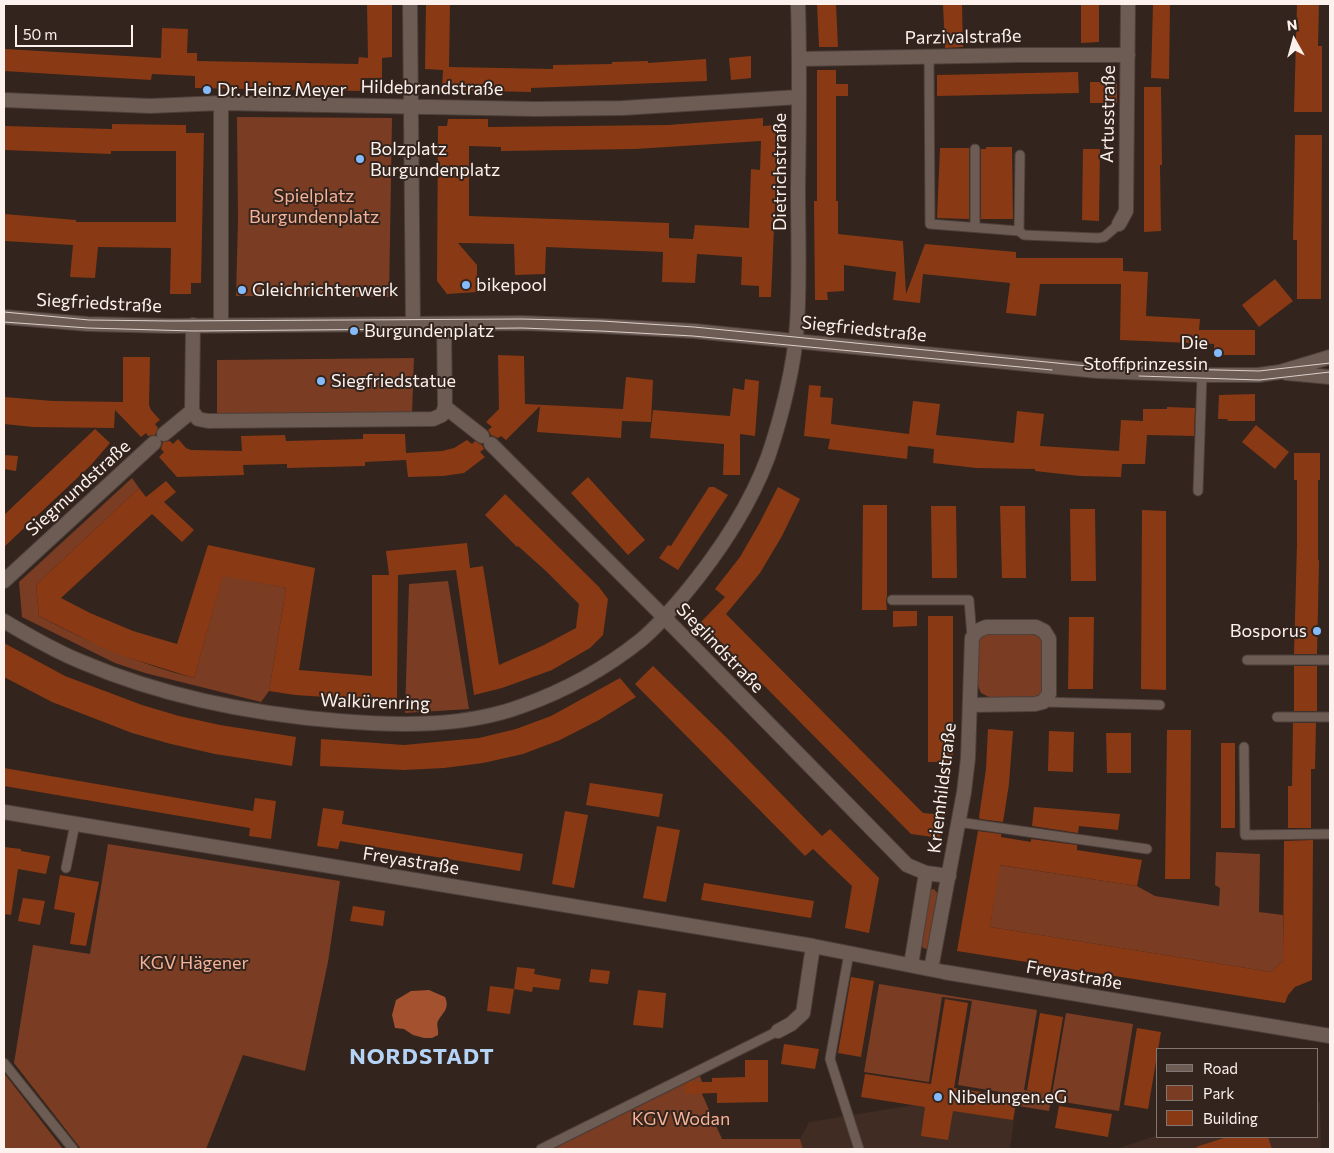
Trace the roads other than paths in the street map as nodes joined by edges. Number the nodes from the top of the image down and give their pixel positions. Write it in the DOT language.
graph roads {
  1 [pos="410,4"];
  2 [pos="798,4"];
  3 [pos="1128,4"];
  4 [pos="1128,55"];
  5 [pos="929,57"];
  6 [pos="800,59"];
  7 [pos="799,97"];
  8 [pos="4,100"];
  9 [pos="221,103"];
  10 [pos="410,106"];
  11 [pos="975,149"];
  12 [pos="1020,155"];
  13 [pos="1119,224"];
  14 [pos="975,227"];
  15 [pos="1019,231"];
  16 [pos="4,316"];
  17 [pos="413,324"];
  18 [pos="444,324"];
  19 [pos="221,325"];
  20 [pos="193,326"];
  21 [pos="795,341"];
  22 [pos="1330,356"];
  23 [pos="1280,372"];
  24 [pos="1202,375"];
  25 [pos="1330,377"];
  26 [pos="445,407"];
  27 [pos="192,411"];
  28 [pos="1198,491"];
  29 [pos="4,581"];
  30 [pos="892,600"];
  31 [pos="665,618"];
  32 [pos="4,621"];
  33 [pos="972,638"];
  34 [pos="1247,660"];
  35 [pos="1330,660"];
  36 [pos="1043,702"];
  37 [pos="971,705"];
  38 [pos="1160,706"];
  39 [pos="1277,717"];
  40 [pos="1330,717"];
  41 [pos="1244,747"];
  42 [pos="4,812"];
  43 [pos="958,822"];
  44 [pos="75,824"];
  45 [pos="1330,834"];
  46 [pos="1148,849"];
  47 [pos="66,868"];
  48 [pos="926,874"];
  49 [pos="949,876"];
  50 [pos="813,946"];
  51 [pos="849,953"];
  52 [pos="911,965"];
  53 [pos="931,969"];
  54 [pos="778,1032"];
  55 [pos="1330,1036"];
  56 [pos="4,1063"];
  57 [pos="73,1149"];
  58 [pos="541,1149"];
  59 [pos="859,1149"];
  1 -- 10 [label="street"];
  2 -- 6 [label="street, Dietrichstraße"];
  3 -- 4 [label="street, Artusstraße"];
  4 -- 5 [label="street, Parzivalstraße"];
  4 -- 13 [label="street, Artusstraße"];
  5 -- 6 [label="street, Parzivalstraße"];
  5 -- 14 [label="lane"];
  6 -- 7 [label="street, Dietrichstraße"];
  7 -- 10 [label="street, Hildebrandstraße"];
  7 -- 21 [label="street, Dietrichstraße"];
  8 -- 9 [label="street, Hildebrandstraße"];
  9 -- 10 [label="street, Hildebrandstraße"];
  9 -- 19 [label="street"];
  10 -- 17 [label="street"];
  11 -- 14 [label="lane"];
  12 -- 15 [label="lane"];
  13 -- 15 [label="lane"];
  14 -- 15 [label="lane"];
  16 -- 20 [label="street, Siegfriedstraße"];
  17 -- 18 [label="street, Siegfriedstraße"];
  17 -- 19 [label="street, Siegfriedstraße"];
  18 -- 21 [label="street, Siegfriedstraße"];
  18 -- 26 [label="street"];
  19 -- 20 [label="street, Siegfriedstraße"];
  20 -- 27 [label="street"];
  21 -- 24 [label="street, Siegfriedstraße"];
  21 -- 31 [label="street, Walkürenring"];
  22 -- 23 [label="street, Siegfriedstraße"];
  23 -- 24 [label="street, Siegfriedstraße"];
  23 -- 25 [label="street, Siegfriedstraße"];
  24 -- 28 [label="lane"];
  26 -- 27 [label="street"];
  26 -- 31 [label="street, Sieglindstraße"];
  27 -- 29 [label="street, Siegmundstraße"];
  30 -- 33 [label="lane"];
  31 -- 32 [label="street, Walkürenring"];
  31 -- 48 [label="street, Sieglindstraße"];
  33 -- 36 [label="street"];
  33 -- 37 [label="street, Kriemhildstraße"];
  34 -- 35 [label="lane"];
  36 -- 37 [label="street, Kriemhildstraße"];
  36 -- 38 [label="lane"];
  37 -- 43 [label="street, Kriemhildstraße"];
  39 -- 40 [label="lane"];
  41 -- 45 [label="lane"];
  42 -- 44 [label="street, Freyastraße"];
  43 -- 46 [label="lane"];
  43 -- 49 [label="street, Kriemhildstraße"];
  44 -- 47 [label="lane"];
  44 -- 50 [label="street, Freyastraße"];
  48 -- 49 [label="street, Kriemhildstraße"];
  48 -- 52 [label="street, Kriemhildstraße"];
  49 -- 53 [label="street, Kriemhildstraße"];
  50 -- 51 [label="street, Freyastraße"];
  50 -- 54 [label="street"];
  51 -- 52 [label="street, Freyastraße"];
  51 -- 59 [label="lane"];
  52 -- 53 [label="street, Freyastraße"];
  53 -- 55 [label="street, Freyastraße"];
  54 -- 58 [label="lane"];
  56 -- 57 [label="lane"];
}
